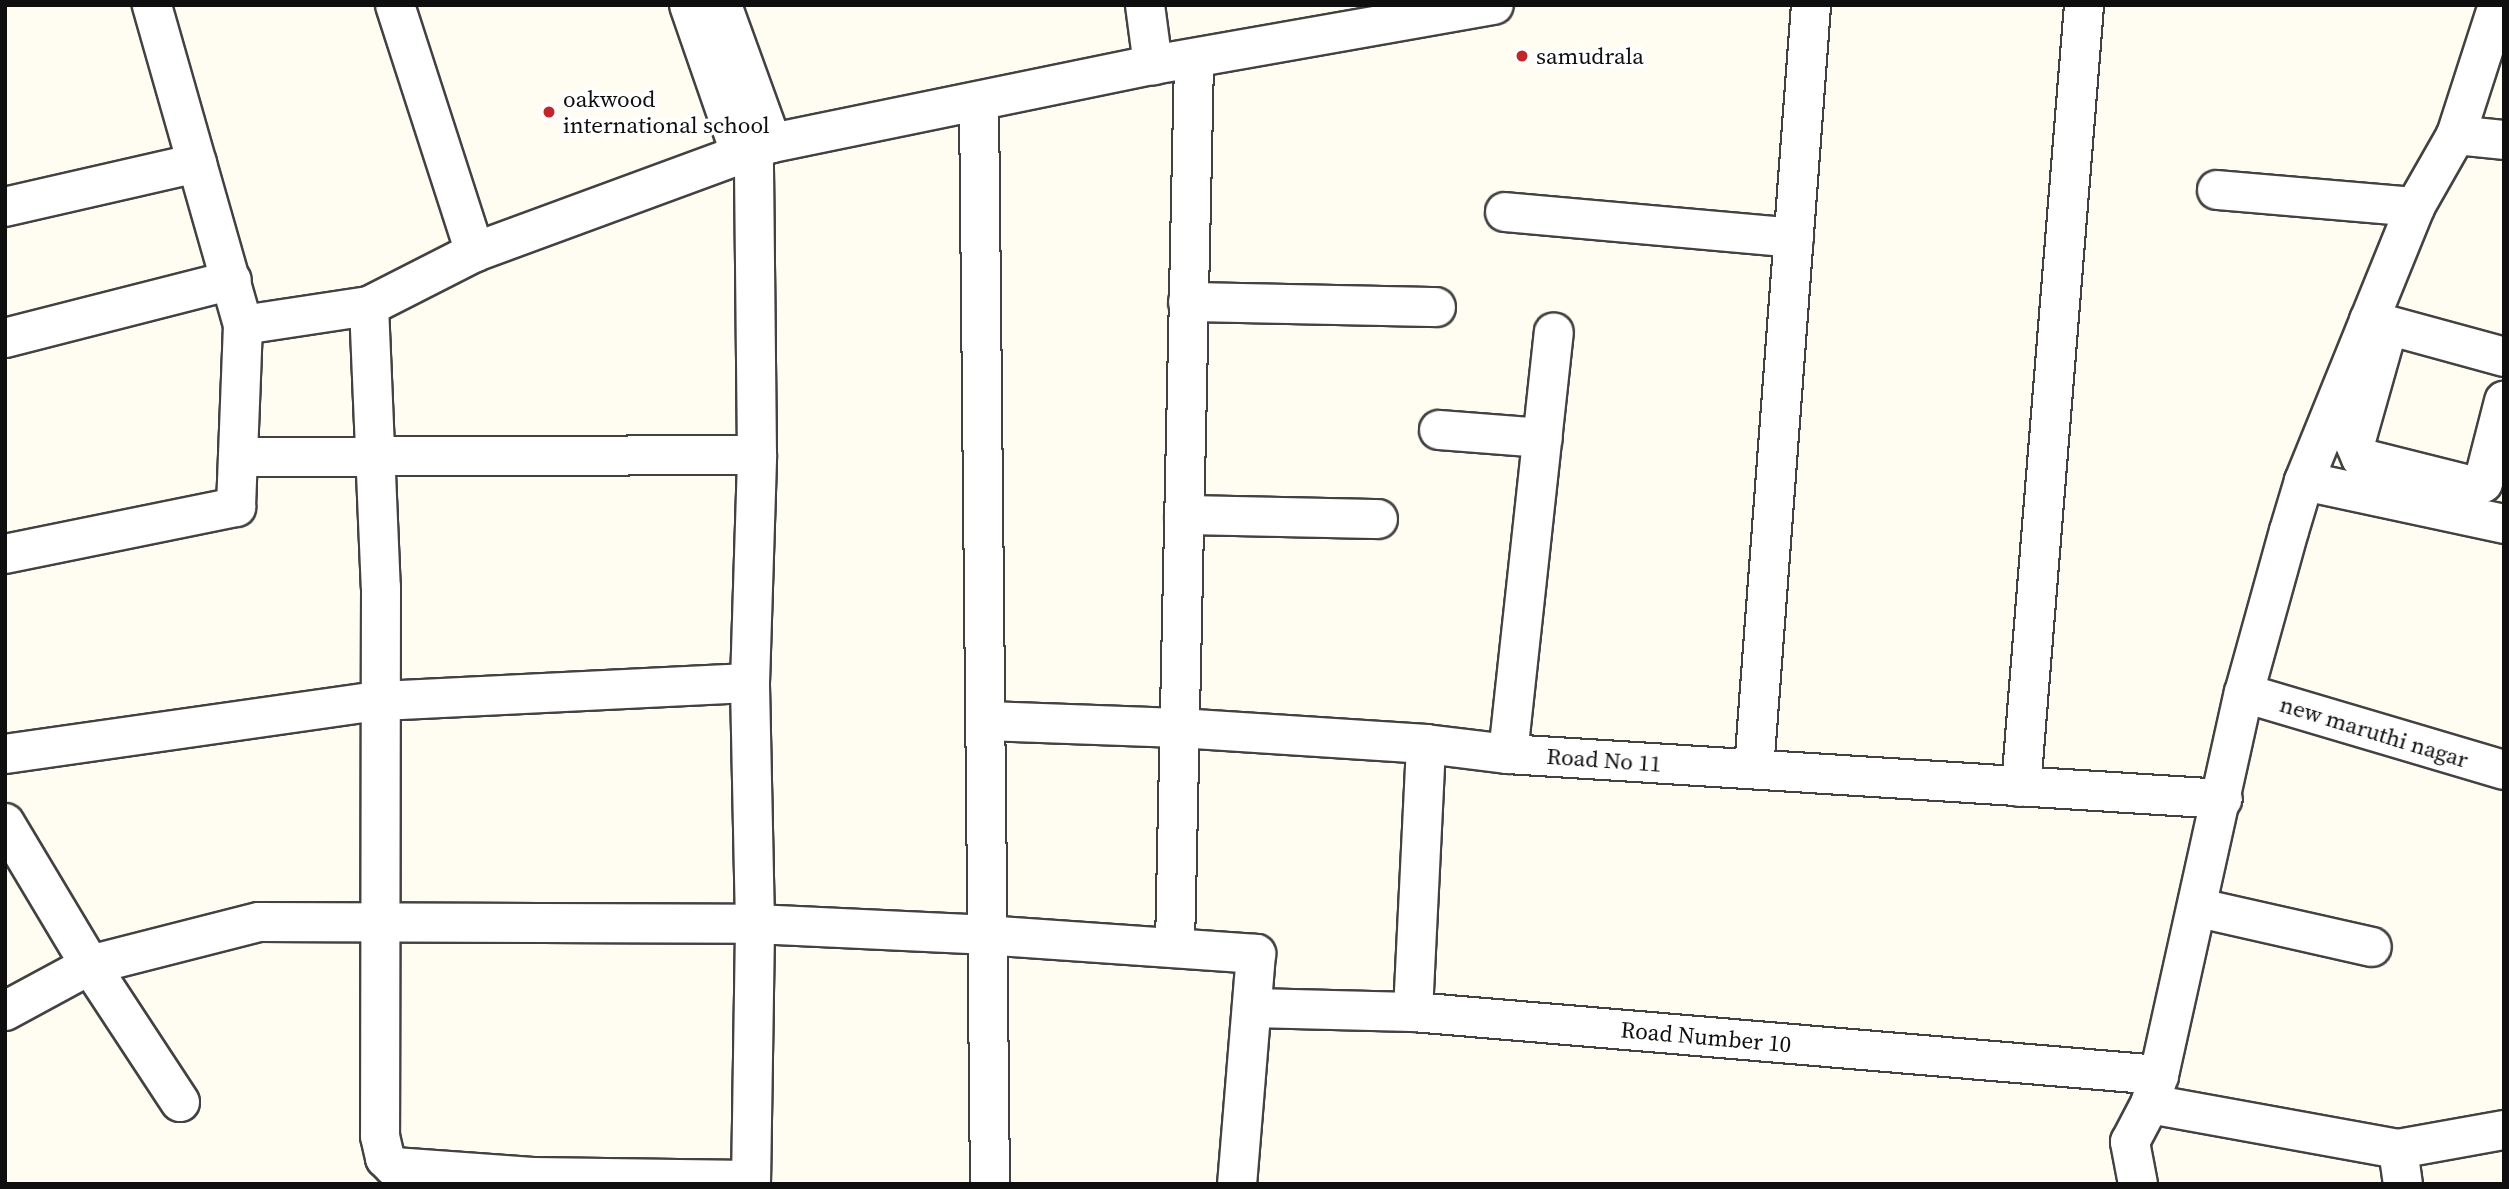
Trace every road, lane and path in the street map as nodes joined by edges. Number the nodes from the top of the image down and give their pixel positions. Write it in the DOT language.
graph roads {
  1 [pos="152,5"];
  2 [pos="395,5"];
  3 [pos="689,5"];
  4 [pos="722,5"];
  5 [pos="1145,5"];
  6 [pos="1494,5"];
  7 [pos="1811,5"];
  8 [pos="2084,5"];
  9 [pos="2498,5"];
  10 [pos="1194,59"];
  11 [pos="1153,65"];
  12 [pos="979,102"];
  13 [pos="2456,135"];
  14 [pos="2504,141"];
  15 [pos="756,149"];
  16 [pos="197,163"];
  17 [pos="2217,190"];
  18 [pos="5,207"];
  19 [pos="2415,207"];
  20 [pos="1505,212"];
  21 [pos="1794,238"];
  22 [pos="475,252"];
  23 [pos="232,281"];
  24 [pos="1188,302"];
  25 [pos="369,306"];
  26 [pos="1436,307"];
  27 [pos="2379,323"];
  28 [pos="243,325"];
  29 [pos="1554,332"];
  30 [pos="5,338"];
  31 [pos="2504,357"];
  32 [pos="2504,401"];
  33 [pos="1439,430"];
  34 [pos="1543,438"];
  35 [pos="377,455"];
  36 [pos="757,455"];
  37 [pos="238,457"];
  38 [pos="2378,480"];
  39 [pos="2304,481"];
  40 [pos="1184,515"];
  41 [pos="1378,519"];
  42 [pos="2504,524"];
  43 [pos="5,554"];
  44 [pos="750,683"];
  45 [pos="2244,693"];
  46 [pos="379,701"];
  47 [pos="986,721"];
  48 [pos="1179,729"];
  49 [pos="1426,744"];
  50 [pos="5,754"];
  51 [pos="1508,754"];
  52 [pos="1754,769"];
  53 [pos="2504,770"];
  54 [pos="2021,786"];
  55 [pos="2223,799"];
  56 [pos="5,823"];
  57 [pos="2199,908"];
  58 [pos="754,924"];
  59 [pos="382,925"];
  60 [pos="985,935"];
  61 [pos="1175,946"];
  62 [pos="2372,947"];
  63 [pos="90,965"];
  64 [pos="1252,1008"];
  65 [pos="5,1011"];
  66 [pos="1413,1012"];
  67 [pos="2155,1089"];
  68 [pos="180,1102"];
  69 [pos="2504,1130"];
  70 [pos="2401,1166"];
  71 [pos="751,1182"];
  72 [pos="990,1184"];
  73 [pos="1237,1184"];
  74 [pos="2138,1184"];
  1 -- 16 [label="street"];
  2 -- 22 [label="street"];
  3 -- 15 [label="street"];
  4 -- 15 [label="street"];
  5 -- 11 [label="street"];
  6 -- 10 [label="street"];
  7 -- 21 [label="street"];
  8 -- 54 [label="street"];
  9 -- 13 [label="street"];
  10 -- 11 [label="street"];
  10 -- 24 [label="street"];
  11 -- 12 [label="street"];
  12 -- 15 [label="street"];
  12 -- 47 [label="street"];
  13 -- 14 [label="street"];
  13 -- 19 [label="street"];
  15 -- 22 [label="street"];
  15 -- 36 [label="street"];
  16 -- 18 [label="street"];
  16 -- 23 [label="street"];
  17 -- 19 [label="street"];
  19 -- 27 [label="street"];
  20 -- 21 [label="street"];
  21 -- 52 [label="street"];
  22 -- 25 [label="street"];
  23 -- 28 [label="street"];
  23 -- 30 [label="street"];
  24 -- 26 [label="street"];
  24 -- 40 [label="street"];
  25 -- 28 [label="street"];
  25 -- 35 [label="street"];
  27 -- 31 [label="street"];
  27 -- 38 [label="street"];
  27 -- 39 [label="street"];
  28 -- 37 [label="street"];
  29 -- 34 [label="street"];
  32 -- 38 [label="street"];
  33 -- 34 [label="street"];
  34 -- 51 [label="street"];
  35 -- 36 [label="street"];
  35 -- 37 [label="street"];
  35 -- 46 [label="street"];
  36 -- 44 [label="street"];
  37 -- 43 [label="street"];
  38 -- 39 [label="street"];
  38 -- 42 [label="street"];
  39 -- 45 [label="street"];
  40 -- 41 [label="street"];
  40 -- 48 [label="street"];
  44 -- 46 [label="street"];
  44 -- 58 [label="street"];
  45 -- 53 [label="street, new maruthi nagar"];
  45 -- 55 [label="street"];
  46 -- 50 [label="street"];
  46 -- 59 [label="street"];
  47 -- 48 [label="street, Road No 11"];
  47 -- 60 [label="street"];
  48 -- 49 [label="street, Road No 11"];
  48 -- 61 [label="street"];
  49 -- 51 [label="street, Road No 11"];
  49 -- 66 [label="street"];
  51 -- 52 [label="street, Road No 11"];
  52 -- 54 [label="street, Road No 11"];
  54 -- 55 [label="street, Road No 11"];
  55 -- 57 [label="street"];
  56 -- 63 [label="street"];
  57 -- 62 [label="street"];
  57 -- 67 [label="street"];
  58 -- 59 [label="street"];
  58 -- 60 [label="street"];
  58 -- 71 [label="street"];
  59 -- 63 [label="street"];
  59 -- 71 [label="street"];
  60 -- 61 [label="street"];
  60 -- 72 [label="street"];
  61 -- 64 [label="street"];
  63 -- 65 [label="street"];
  63 -- 68 [label="street"];
  64 -- 66 [label="street, Road Number 10"];
  64 -- 73 [label="street"];
  66 -- 67 [label="street, Road Number 10"];
  67 -- 70 [label="street, Road Number 10"];
  67 -- 74 [label="street"];
  69 -- 70 [label="street"];
}
